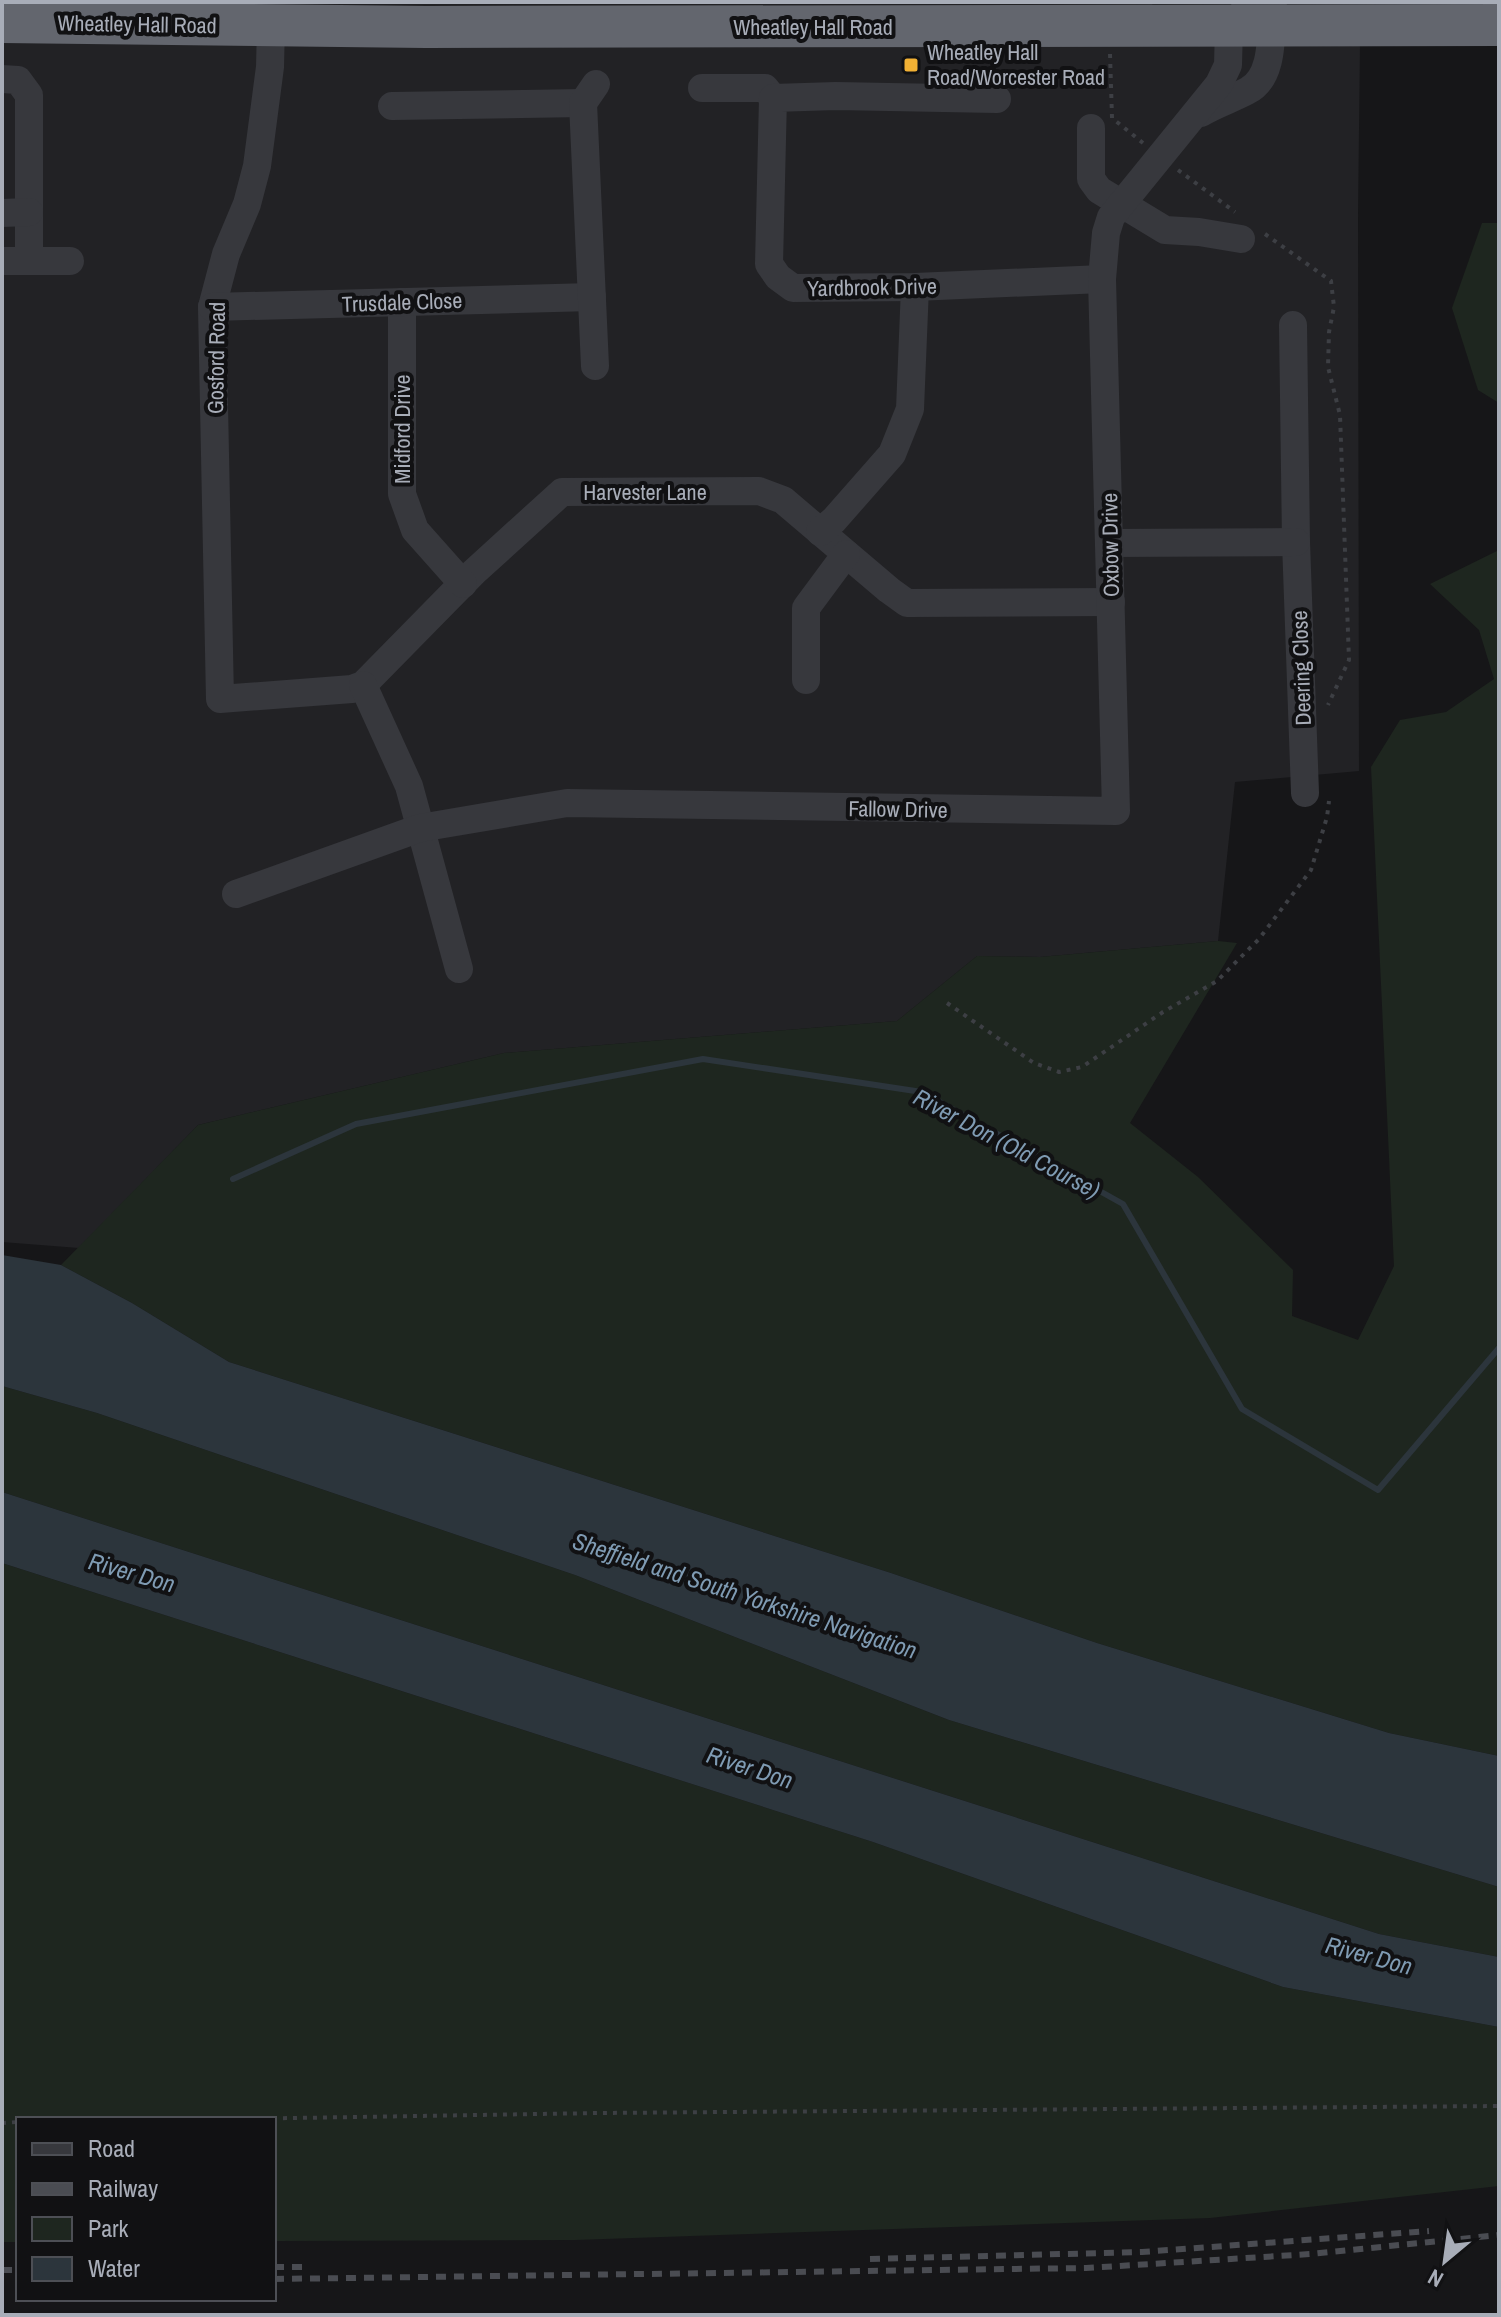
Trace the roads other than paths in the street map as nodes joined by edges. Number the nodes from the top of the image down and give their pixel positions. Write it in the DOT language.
graph roads {
  1 [pos="211,2"];
  2 [pos="1256,14"];
  3 [pos="282,18"];
  4 [pos="2,22"];
  5 [pos="1499,25"];
  6 [pos="2,79"];
  7 [pos="702,88"];
  8 [pos="773,98"];
  9 [pos="997,99"];
  10 [pos="392,106"];
  11 [pos="1190,119"];
  12 [pos="1091,128"];
  13 [pos="16,177"];
  14 [pos="1119,204"];
  15 [pos="16,213"];
  16 [pos="1247,228"];
  17 [pos="16,261"];
  18 [pos="70,261"];
  19 [pos="1102,279"];
  20 [pos="915,287"];
  21 [pos="592,297"];
  22 [pos="402,302"];
  23 [pos="212,307"];
  24 [pos="1293,325"];
  25 [pos="595,366"];
  26 [pos="820,532"];
  27 [pos="1296,542"];
  28 [pos="1110,543"];
  29 [pos="846,554"];
  30 [pos="463,584"];
  31 [pos="1111,602"];
  32 [pos="806,680"];
  33 [pos="363,685"];
  34 [pos="1318,791"];
  35 [pos="1116,811"];
  36 [pos="420,828"];
  37 [pos="236,894"];
  38 [pos="459,969"];
  1 -- 3 [label="highway, Wheatley Hall Road"];
  2 -- 3 [label="highway, Wheatley Hall Road"];
  2 -- 5 [label="highway, Wheatley Hall Road"];
  2 -- 11 [label="street, Oxbow Drive"];
  2 -- 11 [label="street"];
  3 -- 4 [label="highway, Wheatley Hall Road"];
  3 -- 23 [label="street, Gosford Road"];
  6 -- 13 [label="street"];
  7 -- 8 [label="street"];
  8 -- 9 [label="street"];
  8 -- 20 [label="street, Yardbrook Drive"];
  10 -- 21 [label="street"];
  11 -- 14 [label="street, Oxbow Drive"];
  12 -- 14 [label="street"];
  13 -- 15 [label="street"];
  14 -- 16 [label="street"];
  14 -- 19 [label="street, Oxbow Drive"];
  15 -- 17 [label="street"];
  17 -- 18 [label="street"];
  19 -- 20 [label="street, Yardbrook Drive"];
  19 -- 28 [label="street, Oxbow Drive"];
  20 -- 26 [label="street"];
  21 -- 22 [label="street, Trusdale Close"];
  21 -- 25 [label="street"];
  22 -- 23 [label="street, Trusdale Close"];
  22 -- 30 [label="street, Midford Drive"];
  23 -- 33 [label="street, Gosford Road"];
  24 -- 27 [label="street, Deering Close"];
  26 -- 29 [label="street, Harvester Lane"];
  26 -- 30 [label="street, Harvester Lane"];
  27 -- 28 [label="street"];
  27 -- 34 [label="street, Deering Close"];
  28 -- 31 [label="street, Oxbow Drive"];
  29 -- 31 [label="street, Harvester Lane"];
  29 -- 32 [label="street"];
  30 -- 33 [label="street, Harvester Lane"];
  31 -- 35 [label="street, Oxbow Drive"];
  33 -- 36 [label="street"];
  35 -- 36 [label="street, Fallow Drive"];
  36 -- 37 [label="street, Fallow Drive"];
  36 -- 38 [label="street"];
}
